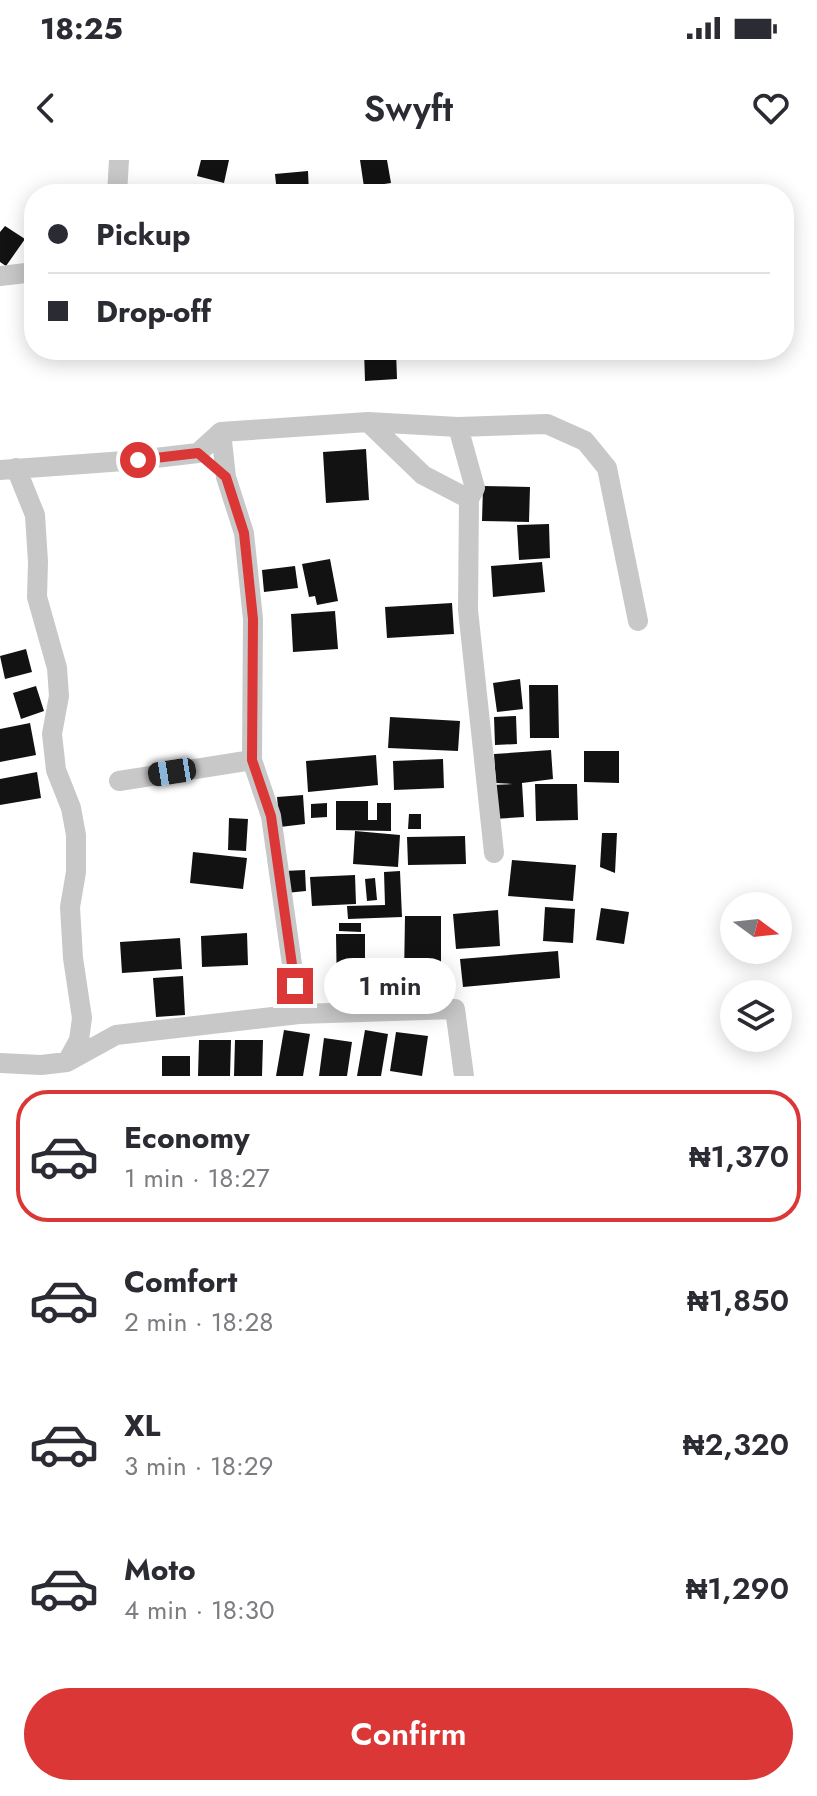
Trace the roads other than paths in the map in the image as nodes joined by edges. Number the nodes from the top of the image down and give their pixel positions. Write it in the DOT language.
graph roads {
  1 [pos="119,160"];
  2 [pos="118,184"];
  3 [pos="24,273"];
  4 [pos="0,276"];
  5 [pos="368,422"];
  6 [pos="458,427"];
  7 [pos="221,432"];
  8 [pos="198,453"];
  9 [pos="8,469"];
  10 [pos="226,477"];
  11 [pos="469,499"];
  12 [pos="638,621"];
  13 [pos="252,760"];
  14 [pos="119,781"];
  15 [pos="494,853"];
  16 [pos="299,1014"];
  17 [pos="67,1062"];
  18 [pos="0,1063"];
  19 [pos="464,1076"];
  1 -- 2 [label="street"];
  3 -- 4 [label="street"];
  5 -- 6 [label="street"];
  5 -- 7 [label="street"];
  5 -- 11 [label="street"];
  6 -- 11 [label="street"];
  6 -- 12 [label="street"];
  7 -- 8 [label="street"];
  7 -- 10 [label="street"];
  8 -- 9 [label="street"];
  8 -- 10 [label="street"];
  9 -- 17 [label="street"];
  10 -- 13 [label="street"];
  11 -- 15 [label="street"];
  13 -- 14 [label="street"];
  13 -- 16 [label="street"];
  16 -- 17 [label="street"];
  16 -- 19 [label="street"];
  17 -- 18 [label="street"];
}
